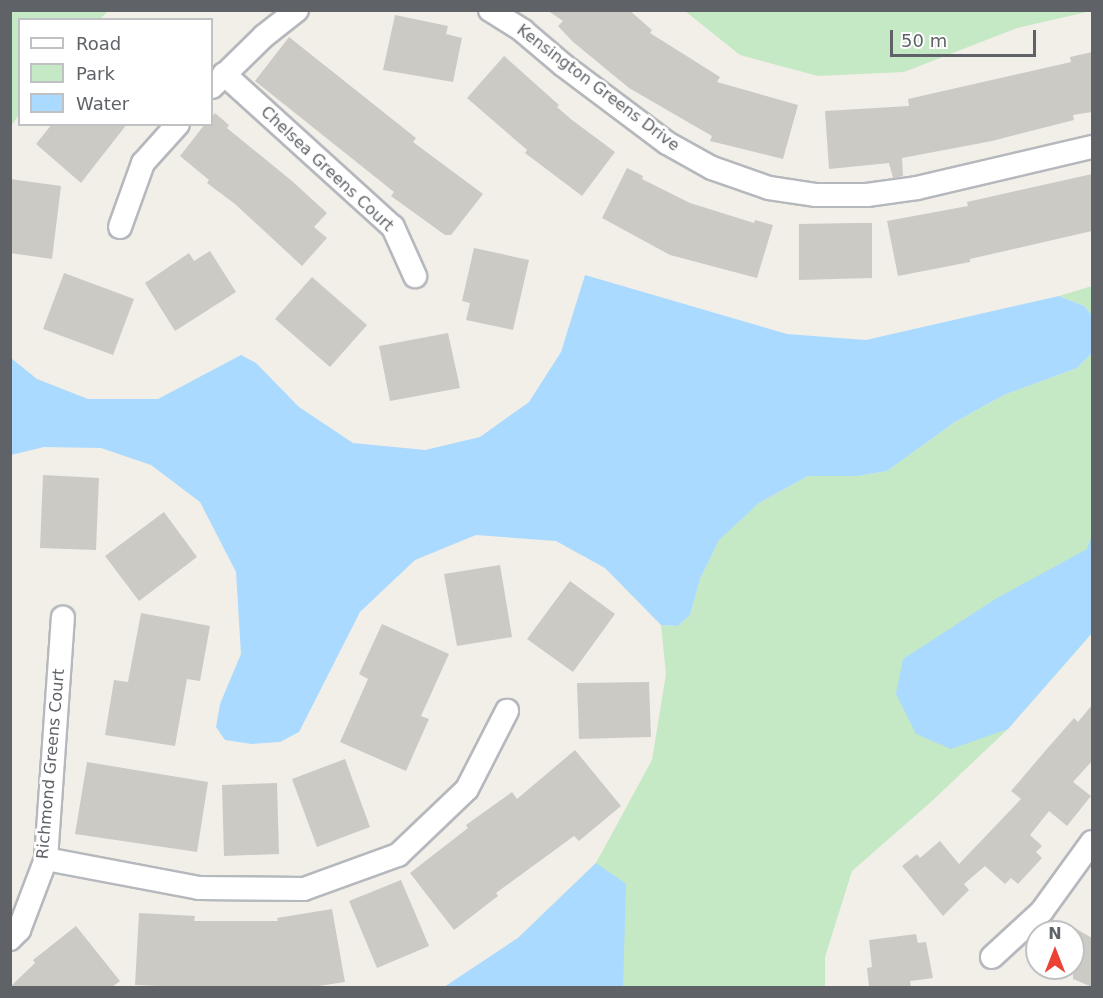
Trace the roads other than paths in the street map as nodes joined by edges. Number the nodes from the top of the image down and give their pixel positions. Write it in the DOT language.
graph roads {
  1 [pos="297,10"];
  2 [pos="490,10"];
  3 [pos="218,81"];
  4 [pos="176,126"];
  5 [pos="1092,147"];
  6 [pos="120,227"];
  7 [pos="415,276"];
  8 [pos="63,618"];
  9 [pos="507,711"];
  10 [pos="1092,842"];
  11 [pos="46,859"];
  12 [pos="10,939"];
  13 [pos="992,957"];
  1 -- 3 [label="street"];
  2 -- 5 [label="street, Kensington Greens Drive"];
  3 -- 7 [label="street, Chelsea Greens Court"];
  4 -- 6 [label="street"];
  8 -- 11 [label="street, Richmond Greens Court"];
  9 -- 11 [label="street"];
  10 -- 13 [label="street"];
  11 -- 12 [label="street, Richmond Greens Court"];
}
